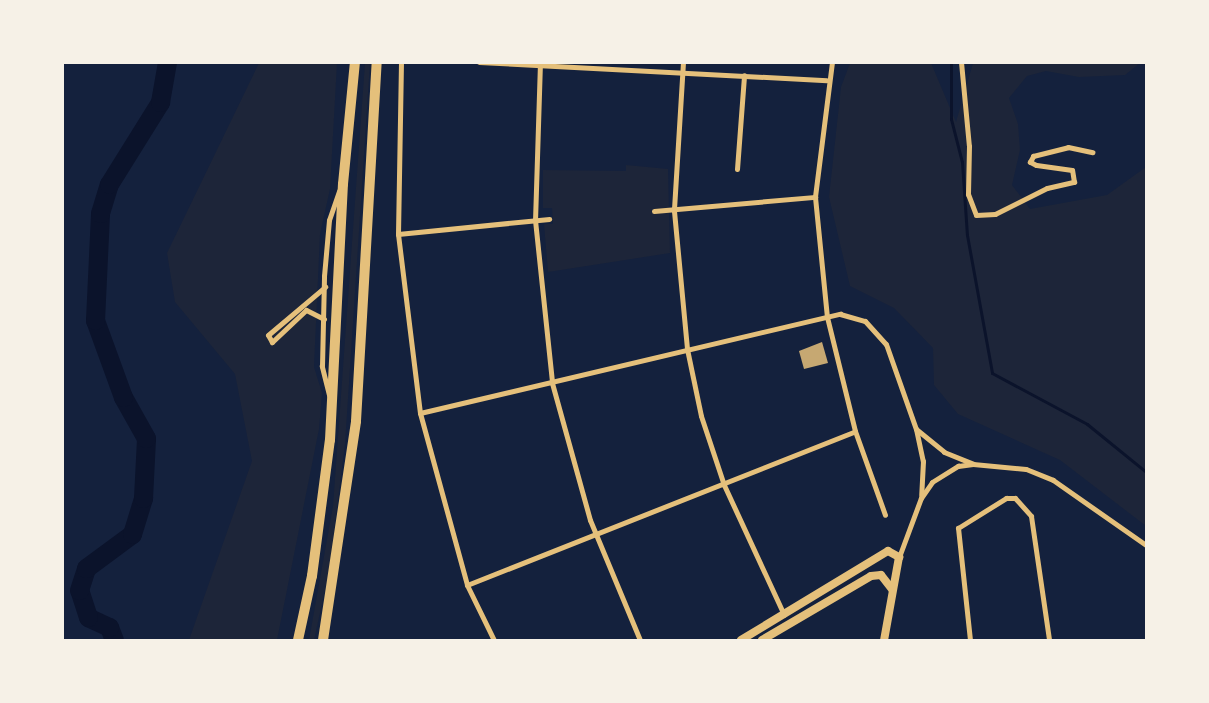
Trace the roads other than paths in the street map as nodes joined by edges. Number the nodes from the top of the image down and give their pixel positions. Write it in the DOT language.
graph roads {
  1 [pos="355,62"];
  2 [pos="377,62"];
  3 [pos="401,62"];
  4 [pos="479,62"];
  5 [pos="683,62"];
  6 [pos="832,62"];
  7 [pos="961,62"];
  8 [pos="540,64"];
  9 [pos="681,72"];
  10 [pos="744,76"];
  11 [pos="827,80"];
  12 [pos="1092,152"];
  13 [pos="737,169"];
  14 [pos="343,184"];
  15 [pos="816,197"];
  16 [pos="654,211"];
  17 [pos="674,211"];
  18 [pos="548,219"];
  19 [pos="535,220"];
  20 [pos="398,234"];
  21 [pos="325,287"];
  22 [pos="827,317"];
  23 [pos="324,319"];
  24 [pos="687,349"];
  25 [pos="552,383"];
  26 [pos="332,408"];
  27 [pos="420,413"];
  28 [pos="916,429"];
  29 [pos="854,431"];
  30 [pos="974,464"];
  31 [pos="724,485"];
  32 [pos="921,498"];
  33 [pos="885,515"];
  34 [pos="596,535"];
  35 [pos="1146,545"];
  36 [pos="897,554"];
  37 [pos="468,585"];
  38 [pos="892,588"];
  39 [pos="784,615"];
  40 [pos="774,637"];
  41 [pos="298,640"];
  42 [pos="323,640"];
  43 [pos="494,640"];
  44 [pos="640,640"];
  45 [pos="741,640"];
  46 [pos="762,640"];
  47 [pos="884,640"];
  48 [pos="970,640"];
  49 [pos="1049,640"];
  1 -- 14 [label="highway"];
  2 -- 42 [label="highway"];
  3 -- 20 [label="street"];
  4 -- 8 [label="street"];
  5 -- 9 [label="street"];
  6 -- 11 [label="street"];
  7 -- 12 [label="street"];
  8 -- 9 [label="street"];
  8 -- 19 [label="street"];
  9 -- 10 [label="street"];
  9 -- 17 [label="street"];
  10 -- 11 [label="street"];
  10 -- 13 [label="street"];
  11 -- 15 [label="street"];
  14 -- 21 [label="street"];
  14 -- 26 [label="highway"];
  15 -- 17 [label="street"];
  15 -- 22 [label="street"];
  16 -- 17 [label="street"];
  17 -- 24 [label="street"];
  18 -- 19 [label="street"];
  19 -- 20 [label="street"];
  19 -- 25 [label="street"];
  20 -- 27 [label="street"];
  21 -- 23 [label="street"];
  21 -- 23 [label="street"];
  22 -- 24 [label="street"];
  22 -- 28 [label="street"];
  22 -- 29 [label="street"];
  23 -- 26 [label="street"];
  24 -- 25 [label="street"];
  24 -- 31 [label="street"];
  25 -- 27 [label="street"];
  25 -- 34 [label="street"];
  26 -- 41 [label="highway"];
  27 -- 37 [label="street"];
  28 -- 30 [label="street"];
  28 -- 32 [label="street"];
  29 -- 31 [label="street"];
  29 -- 33 [label="street"];
  30 -- 32 [label="street"];
  30 -- 35 [label="street"];
  31 -- 34 [label="street"];
  31 -- 39 [label="street"];
  32 -- 36 [label="street"];
  34 -- 37 [label="street"];
  34 -- 44 [label="street"];
  36 -- 38 [label="street"];
  36 -- 39 [label="street"];
  37 -- 43 [label="street"];
  38 -- 40 [label="street"];
  38 -- 47 [label="street"];
  39 -- 45 [label="street"];
  40 -- 46 [label="street"];
  48 -- 49 [label="street"];
}
